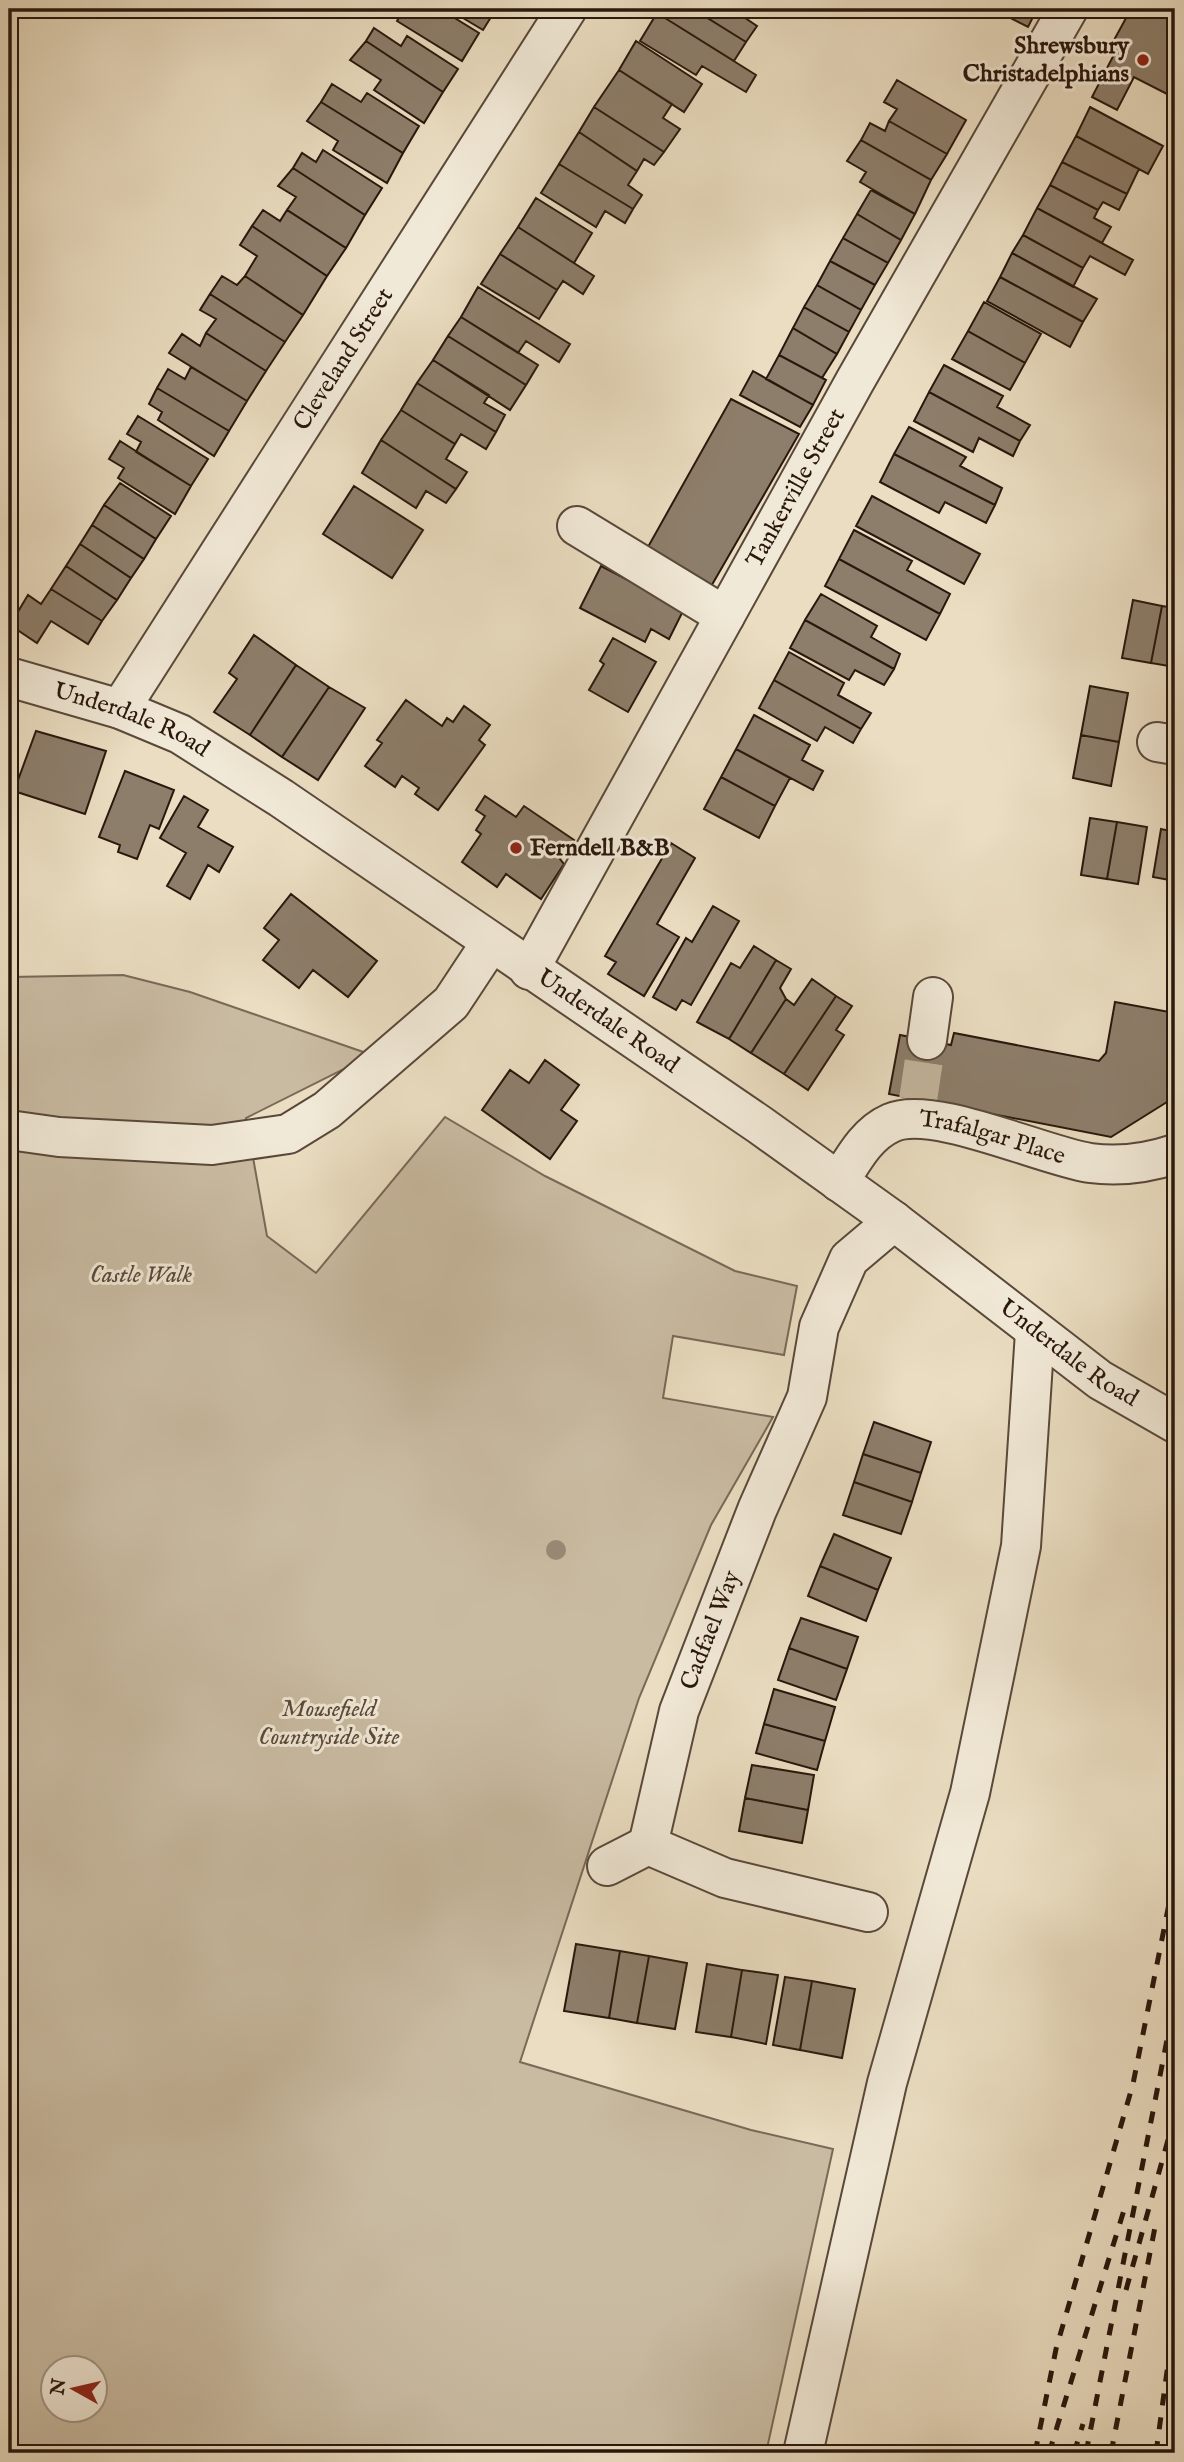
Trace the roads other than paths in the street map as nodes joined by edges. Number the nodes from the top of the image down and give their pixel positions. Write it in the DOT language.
graph roads {
  1 [pos="568,9"];
  2 [pos="1068,9"];
  3 [pos="578,526"];
  4 [pos="725,616"];
  5 [pos="9,677"];
  6 [pos="120,709"];
  7 [pos="490,944"];
  8 [pos="529,970"];
  9 [pos="933,997"];
  10 [pos="926,1040"];
  11 [pos="9,1130"];
  12 [pos="1174,1159"];
  13 [pos="839,1182"];
  14 [pos="894,1222"];
  15 [pos="1035,1332"];
  16 [pos="1175,1423"];
  17 [pos="648,1845"];
  18 [pos="607,1867"];
  19 [pos="868,1912"];
  20 [pos="803,2453"];
  1 -- 6 [label="street, Cleveland Street"];
  2 -- 4 [label="street, Tankerville Street"];
  3 -- 4 [label="street"];
  4 -- 8 [label="street, Tankerville Street"];
  5 -- 6 [label="street, Underdale Road"];
  6 -- 7 [label="street, Underdale Road"];
  7 -- 8 [label="street, Underdale Road"];
  7 -- 11 [label="street"];
  8 -- 13 [label="street, Underdale Road"];
  9 -- 10 [label="street"];
  12 -- 13 [label="street, Trafalgar Place"];
  13 -- 14 [label="street, Underdale Road"];
  14 -- 15 [label="street, Underdale Road"];
  14 -- 17 [label="street, Cadfael Way"];
  15 -- 16 [label="street, Underdale Road"];
  15 -- 20 [label="street"];
  17 -- 18 [label="street"];
  17 -- 19 [label="street"];
}
